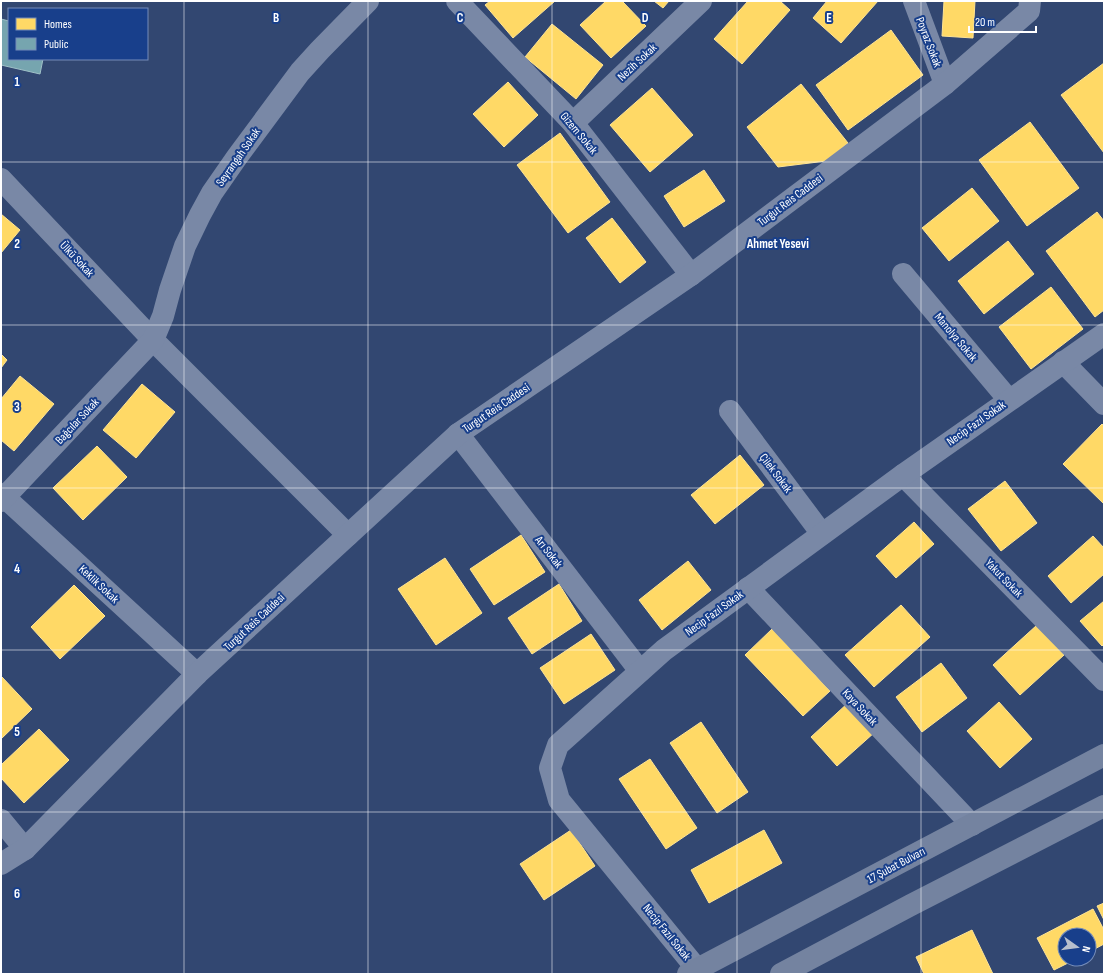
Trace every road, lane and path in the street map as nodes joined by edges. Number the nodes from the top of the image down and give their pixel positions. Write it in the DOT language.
graph roads {
  1 [pos="368,1"];
  2 [pos="457,1"];
  3 [pos="701,1"];
  4 [pos="914,1"];
  5 [pos="1030,1"];
  6 [pos="945,84"];
  7 [pos="572,123"];
  8 [pos="1,178"];
  9 [pos="903,274"];
  10 [pos="691,275"];
  11 [pos="1104,334"];
  12 [pos="153,340"];
  13 [pos="1063,362"];
  14 [pos="1009,400"];
  15 [pos="1104,404"];
  16 [pos="730,411"];
  17 [pos="458,434"];
  18 [pos="903,475"];
  19 [pos="2,497"];
  20 [pos="822,534"];
  21 [pos="348,535"];
  22 [pos="748,588"];
  23 [pos="640,671"];
  24 [pos="197,674"];
  25 [pos="1104,680"];
  26 [pos="1104,755"];
  27 [pos="1104,806"];
  28 [pos="1,820"];
  29 [pos="972,825"];
  30 [pos="25,850"];
  31 [pos="1,864"];
  32 [pos="693,972"];
  33 [pos="781,974"];
  1 -- 12 [label="street, Seyrangah Sokak"];
  2 -- 7 [label="street, Gizem Sokak"];
  3 -- 7 [label="street, Nezih Sokak"];
  4 -- 6 [label="street, Poyraz Sokak"];
  5 -- 6 [label="street, Turgut Reis Caddesi"];
  6 -- 10 [label="street, Turgut Reis Caddesi"];
  7 -- 10 [label="street, Gizem Sokak"];
  8 -- 12 [label="street, Ülkü Sokak"];
  9 -- 14 [label="street, Manolya Sokak"];
  10 -- 17 [label="street, Turgut Reis Caddesi"];
  11 -- 13 [label="street, Necip Fazıl Sokak"];
  12 -- 19 [label="street, Bağcılar Sokak"];
  12 -- 21 [label="street, Ülkü Sokak"];
  13 -- 14 [label="street, Necip Fazıl Sokak"];
  13 -- 15 [label="street"];
  14 -- 18 [label="street, Necip Fazıl Sokak"];
  16 -- 20 [label="street, Çilek Sokak"];
  17 -- 21 [label="street, Turgut Reis Caddesi"];
  17 -- 23 [label="street, Arı Sokak"];
  18 -- 20 [label="street, Necip Fazıl Sokak"];
  18 -- 25 [label="street, Yakut Sokak"];
  19 -- 24 [label="street, Keklik Sokak"];
  20 -- 22 [label="street, Necip Fazıl Sokak"];
  21 -- 24 [label="street, Turgut Reis Caddesi"];
  22 -- 23 [label="street, Necip Fazıl Sokak"];
  22 -- 29 [label="street, Kaya Sokak"];
  23 -- 32 [label="street, Necip Fazıl Sokak"];
  24 -- 30 [label="street, Turgut Reis Caddesi"];
  26 -- 29 [label="highway, 17 Şubat Bulvarı"];
  27 -- 33 [label="highway"];
  28 -- 30 [label="street"];
  29 -- 32 [label="highway, 17 Şubat Bulvarı"];
  30 -- 31 [label="street, Turgut Reis Caddesi"];
}
